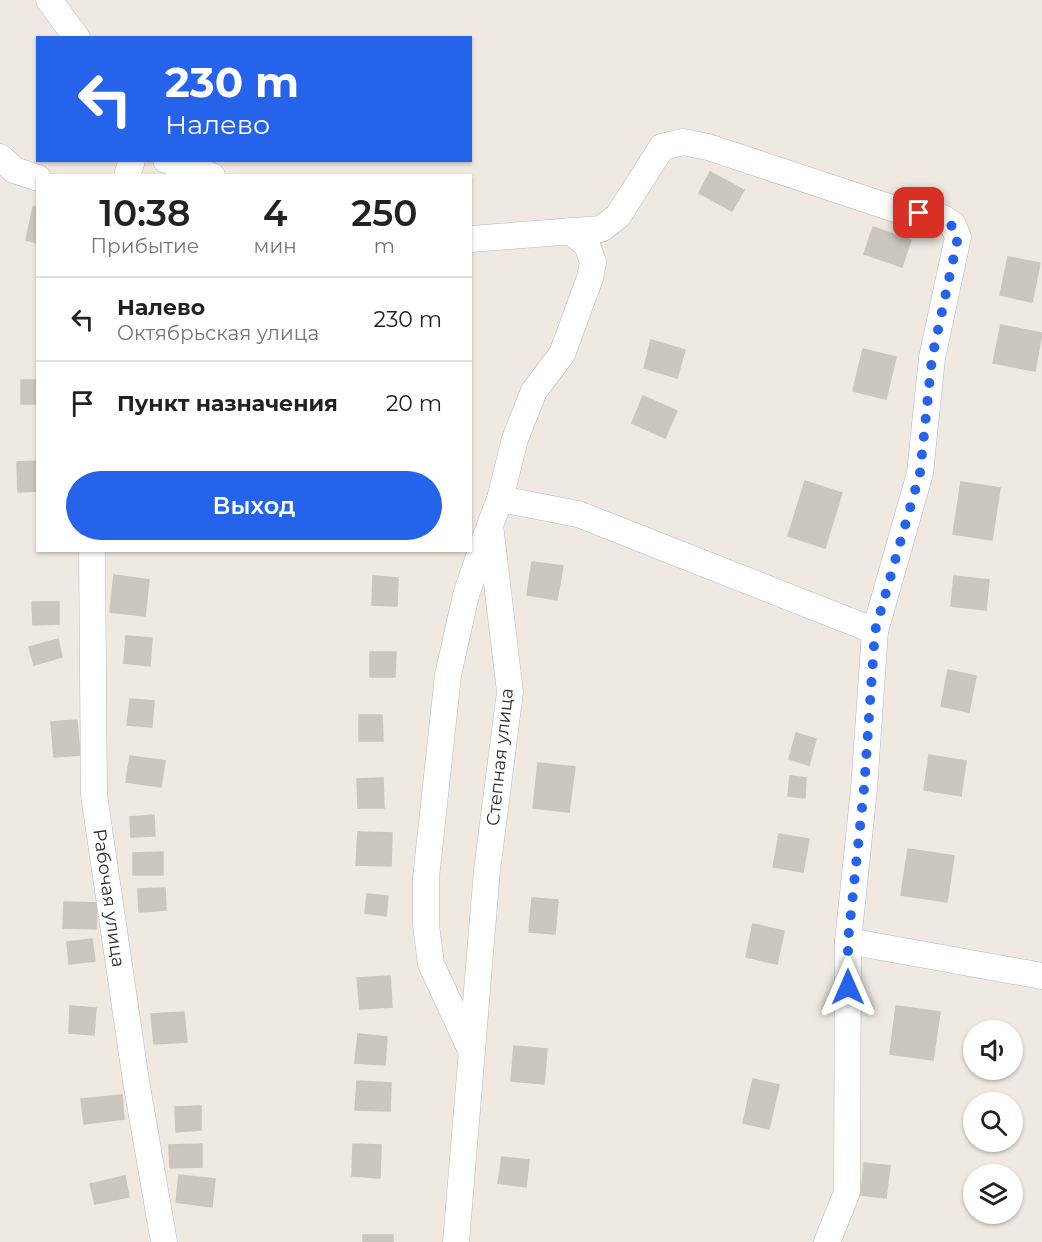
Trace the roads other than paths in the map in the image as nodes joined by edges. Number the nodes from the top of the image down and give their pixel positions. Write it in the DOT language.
graph roads {
  1 [pos="49,0"];
  2 [pos="76,36"];
  3 [pos="0,157"];
  4 [pos="172,162"];
  5 [pos="206,174"];
  6 [pos="36,177"];
  7 [pos="570,231"];
  8 [pos="472,239"];
  9 [pos="500,499"];
  10 [pos="490,525"];
  11 [pos="92,552"];
  12 [pos="875,631"];
  13 [pos="848,941"];
  14 [pos="1042,976"];
  15 [pos="470,1048"];
  16 [pos="164,1242"];
  17 [pos="456,1242"];
  18 [pos="826,1242"];
  1 -- 2 [label="street"];
  3 -- 6 [label="street"];
  4 -- 5 [label="street"];
  7 -- 8 [label="street"];
  7 -- 9 [label="street, Степная улица"];
  7 -- 12 [label="street"];
  9 -- 10 [label="street, Степная улица"];
  9 -- 12 [label="street"];
  10 -- 15 [label="street, Степная улица"];
  10 -- 15 [label="street"];
  11 -- 16 [label="street, Рабочая улица"];
  12 -- 13 [label="street"];
  13 -- 14 [label="street"];
  13 -- 18 [label="street"];
  15 -- 17 [label="street, Степная улица"];
}
